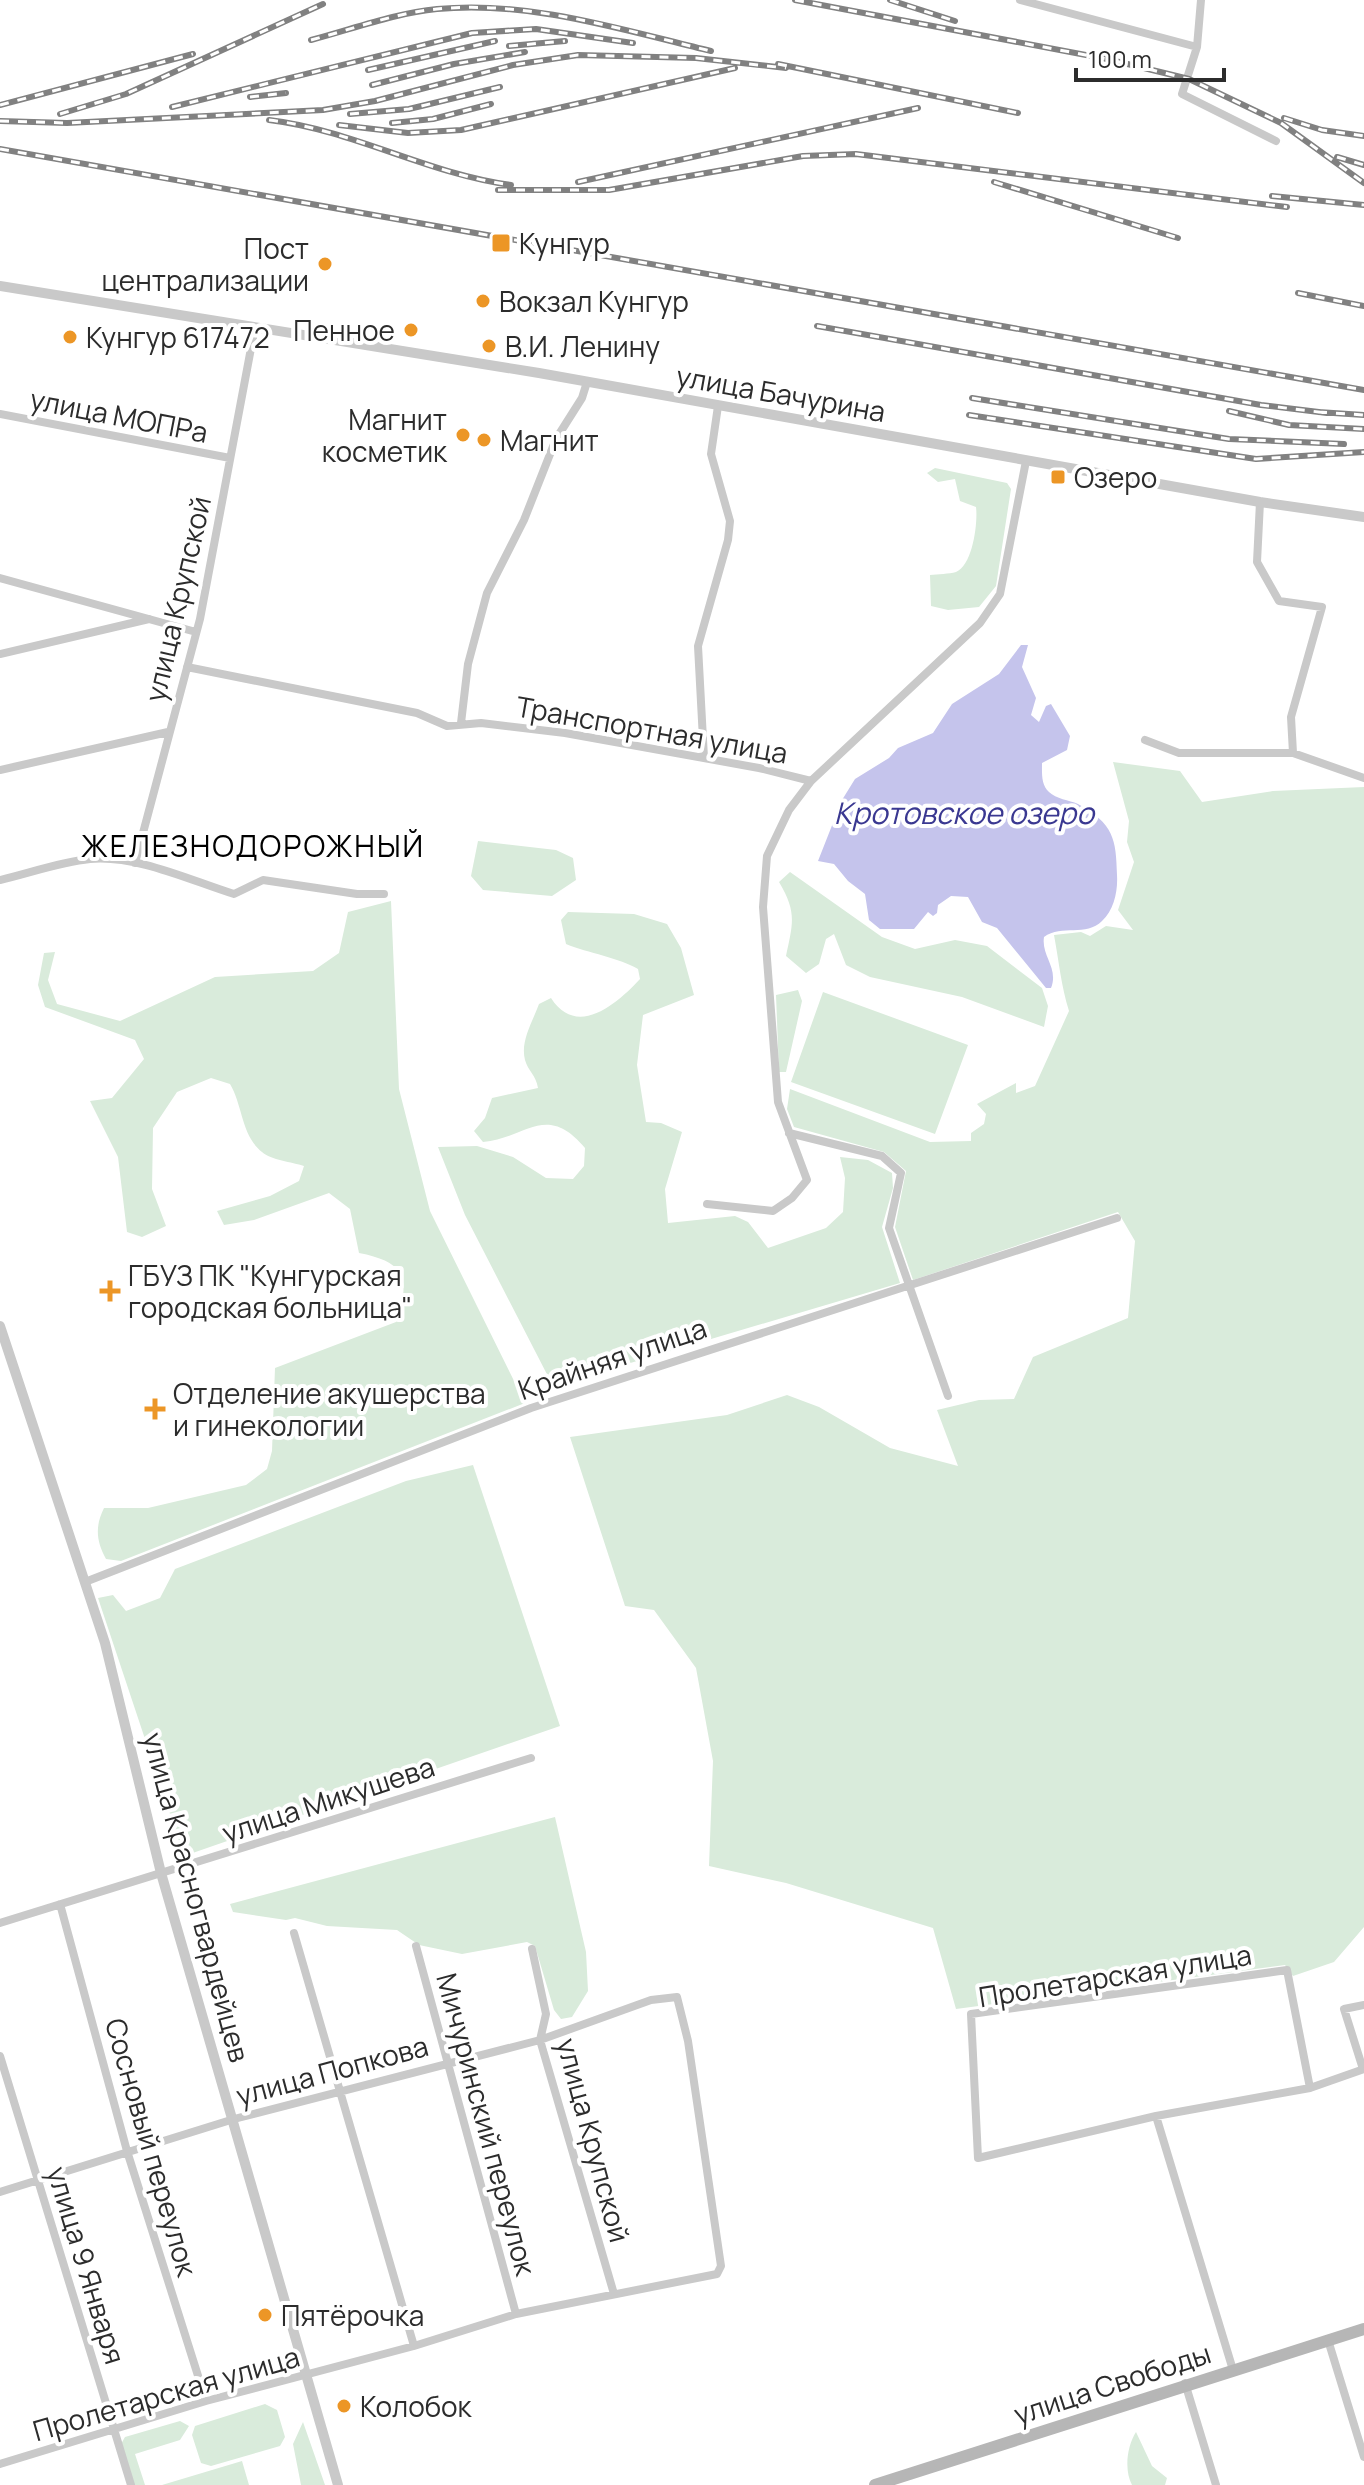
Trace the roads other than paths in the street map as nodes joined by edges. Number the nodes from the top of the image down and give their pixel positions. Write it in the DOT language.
graph roads {
  1 [pos="1020,0"];
  2 [pos="1201,0"];
  3 [pos="1197,47"];
  4 [pos="1276,141"];
  5 [pos="0,286"];
  6 [pos="255,327"];
  7 [pos="587,382"];
  8 [pos="718,406"];
  9 [pos="0,414"];
  10 [pos="230,458"];
  11 [pos="1026,461"];
  12 [pos="1260,502"];
  13 [pos="1364,517"];
  14 [pos="0,578"];
  15 [pos="154,618"];
  16 [pos="196,632"];
  17 [pos="0,654"];
  18 [pos="187,667"];
  19 [pos="461,723"];
  20 [pos="168,732"];
  21 [pos="1145,740"];
  22 [pos="1293,753"];
  23 [pos="704,758"];
  24 [pos="0,770"];
  25 [pos="1364,778"];
  26 [pos="811,781"];
  27 [pos="135,863"];
  28 [pos="0,880"];
  29 [pos="384,894"];
  30 [pos="789,1133"];
  31 [pos="707,1204"];
  32 [pos="1117,1218"];
  33 [pos="908,1286"];
  34 [pos="0,1326"];
  35 [pos="948,1396"];
  36 [pos="85,1582"];
  37 [pos="531,1758"];
  38 [pos="161,1873"];
  39 [pos="60,1904"];
  40 [pos="0,1923"];
  41 [pos="294,1933"];
  42 [pos="416,1946"];
  43 [pos="532,1949"];
  44 [pos="1364,2005"];
  45 [pos="540,2040"];
  46 [pos="0,2057"];
  47 [pos="446,2062"];
  48 [pos="1364,2069"];
  49 [pos="1310,2088"];
  50 [pos="342,2092"];
  51 [pos="1156,2116"];
  52 [pos="234,2119"];
  53 [pos="127,2151"];
  54 [pos="38,2180"];
  55 [pos="0,2192"];
  56 [pos="717,2274"];
  57 [pos="614,2294"];
  58 [pos="516,2314"];
  59 [pos="1364,2329"];
  60 [pos="1328,2340"];
  61 [pos="414,2346"];
  62 [pos="1233,2370"];
  63 [pos="307,2374"];
  64 [pos="1185,2383"];
  65 [pos="206,2401"];
  66 [pos="115,2431"];
  67 [pos="1364,2457"];
  68 [pos="0,2464"];
  69 [pos="131,2485"];
  70 [pos="338,2485"];
  71 [pos="875,2485"];
  72 [pos="1216,2485"];
  1 -- 3 [label="street"];
  2 -- 3 [label="street"];
  3 -- 4 [label="street"];
  5 -- 6 [label="street, улица Бачурина"];
  6 -- 7 [label="street, улица Бачурина"];
  6 -- 10 [label="street, улица Крупской"];
  7 -- 8 [label="street, улица Бачурина"];
  7 -- 19 [label="street"];
  8 -- 11 [label="street, улица Бачурина"];
  8 -- 23 [label="street"];
  9 -- 10 [label="street, улица МОПРа"];
  10 -- 16 [label="street, улица Крупской"];
  11 -- 12 [label="street, улица Бачурина"];
  11 -- 26 [label="street, Транспортная улица"];
  12 -- 13 [label="street, улица Бачурина"];
  12 -- 22 [label="street"];
  14 -- 15 [label="street"];
  15 -- 16 [label="street"];
  15 -- 17 [label="street"];
  16 -- 18 [label="street, улица Крупской"];
  18 -- 19 [label="street, Транспортная улица"];
  18 -- 20 [label="street, улица Крупской"];
  19 -- 23 [label="street, Транспортная улица"];
  20 -- 24 [label="street"];
  20 -- 27 [label="street, улица Крупской"];
  21 -- 22 [label="street"];
  22 -- 25 [label="street"];
  23 -- 26 [label="street, Транспортная улица"];
  26 -- 30 [label="street"];
  27 -- 28 [label="street"];
  27 -- 29 [label="street"];
  30 -- 31 [label="street"];
  30 -- 33 [label="street"];
  32 -- 33 [label="street, Крайняя улица"];
  33 -- 35 [label="street"];
  33 -- 36 [label="street, Крайняя улица"];
  34 -- 36 [label="street, улица Красногвардейцев"];
  36 -- 38 [label="street, улица Красногвардейцев"];
  37 -- 38 [label="street, улица Микушева"];
  38 -- 39 [label="street, улица Микушева"];
  38 -- 52 [label="street, улица Красногвардейцев"];
  39 -- 40 [label="street, улица Микушева"];
  39 -- 53 [label="street, Сосновый переулок"];
  41 -- 50 [label="street"];
  42 -- 47 [label="street, Мичуринский переулок"];
  43 -- 45 [label="street, улица Крупской"];
  44 -- 48 [label="street"];
  45 -- 47 [label="street, улица Попкова"];
  45 -- 56 [label="street, улица Попкова"];
  45 -- 57 [label="street, улица Крупской"];
  46 -- 54 [label="street, улица 9 Января"];
  47 -- 50 [label="street, улица Попкова"];
  47 -- 58 [label="street, Мичуринский переулок"];
  48 -- 49 [label="street, Пролетарская улица"];
  49 -- 51 [label="street, Пролетарская улица"];
  49 -- 51 [label="street, Пролетарская улица"];
  50 -- 52 [label="street, улица Попкова"];
  50 -- 61 [label="street"];
  51 -- 62 [label="street"];
  52 -- 53 [label="street, улица Попкова"];
  52 -- 63 [label="street, улица Красногвардейцев"];
  53 -- 54 [label="street, улица Попкова"];
  53 -- 65 [label="street, Сосновый переулок"];
  54 -- 55 [label="street, улица Попкова"];
  54 -- 66 [label="street, улица 9 Января"];
  56 -- 57 [label="street, Пролетарская улица"];
  57 -- 58 [label="street, Пролетарская улица"];
  58 -- 61 [label="street, Пролетарская улица"];
  59 -- 60 [label="main road, улица Свободы"];
  60 -- 62 [label="main road, улица Свободы"];
  60 -- 67 [label="street"];
  61 -- 63 [label="street, Пролетарская улица"];
  62 -- 64 [label="main road, улица Свободы"];
  63 -- 65 [label="street, Пролетарская улица"];
  63 -- 70 [label="street, улица Красногвардейцев"];
  64 -- 71 [label="main road, улица Свободы"];
  64 -- 72 [label="street"];
  65 -- 66 [label="street, Пролетарская улица"];
  66 -- 68 [label="street, Пролетарская улица"];
  66 -- 69 [label="street, улица 9 Января"];
}
